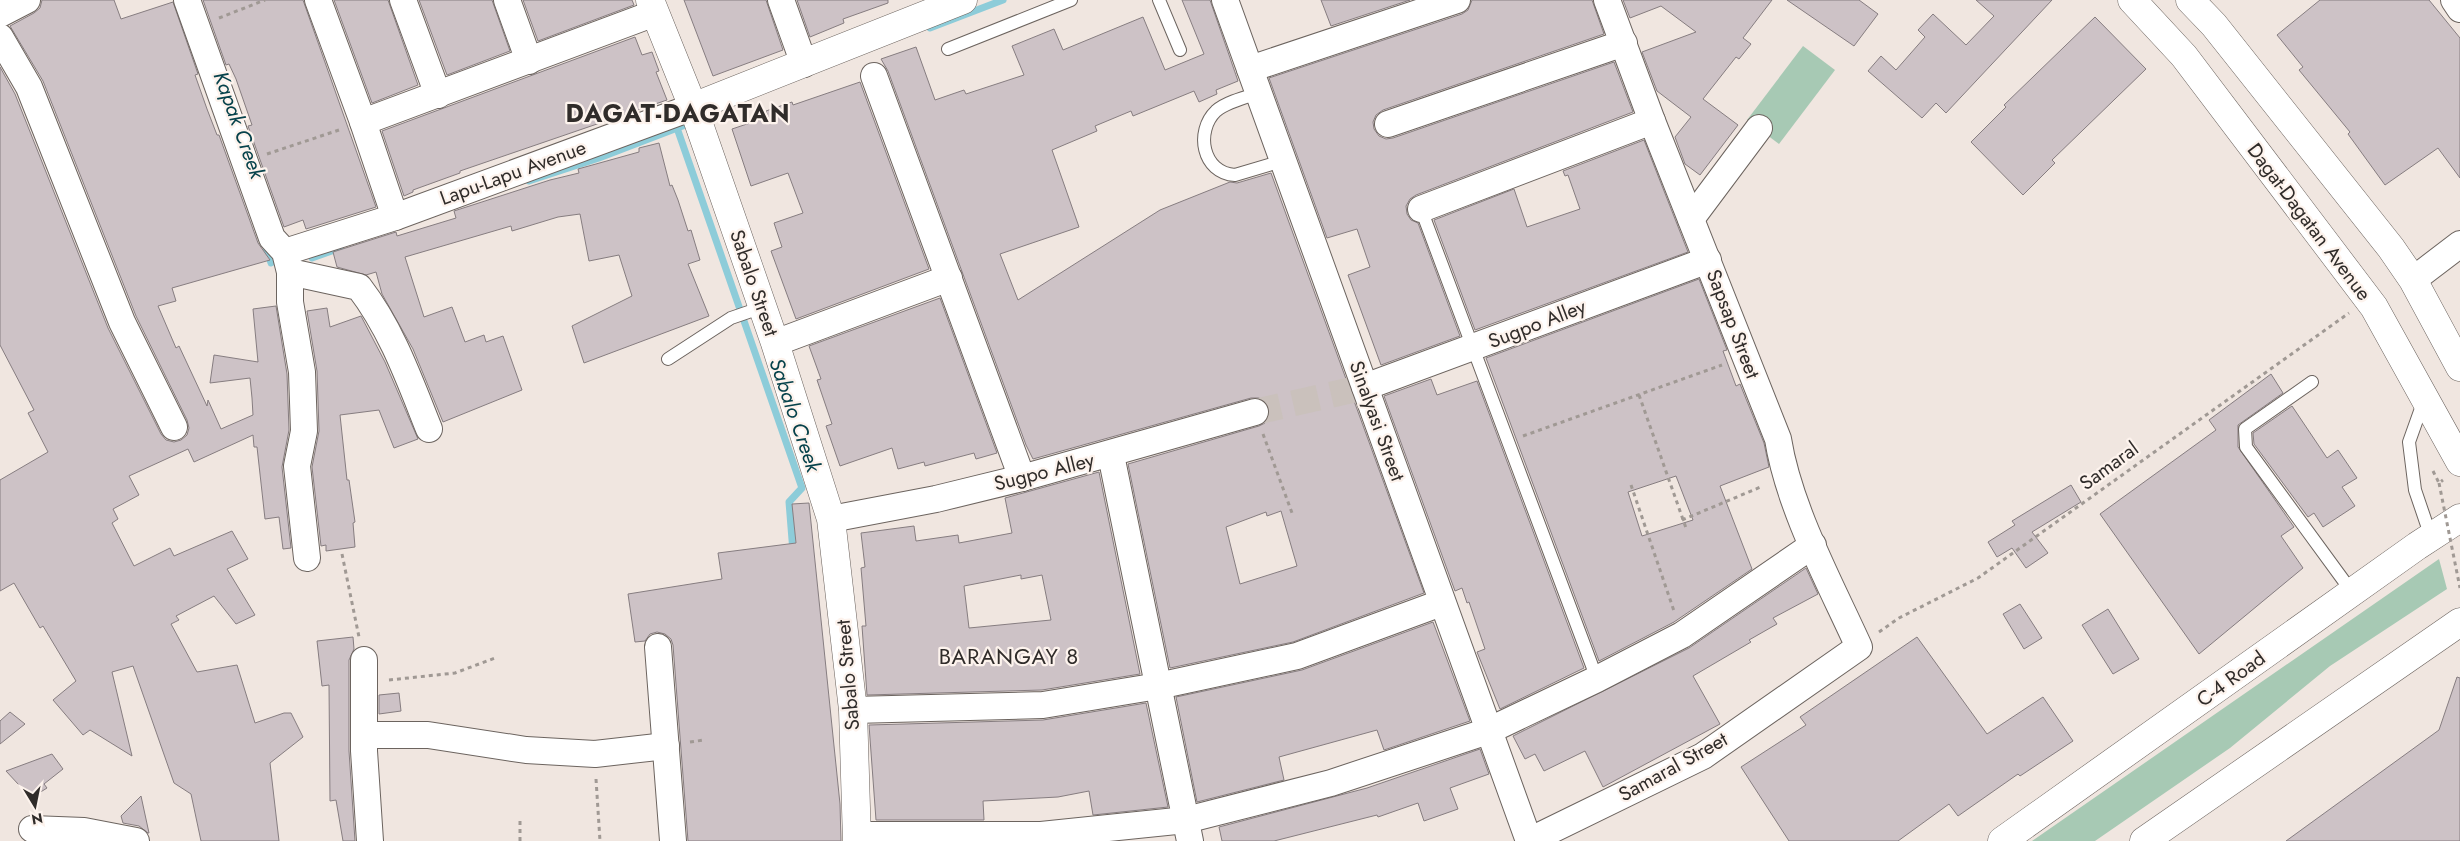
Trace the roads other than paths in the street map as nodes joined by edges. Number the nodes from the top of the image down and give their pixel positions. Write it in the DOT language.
graph roads {
  1 [pos="27,0"];
  2 [pos="187,0"];
  3 [pos="318,0"];
  4 [pos="403,0"];
  5 [pos="507,0"];
  6 [pos="781,0"];
  7 [pos="962,0"];
  8 [pos="1071,0"];
  9 [pos="1159,0"];
  10 [pos="1225,0"];
  11 [pos="1457,0"];
  12 [pos="1607,0"];
  13 [pos="2132,0"];
  14 [pos="2190,0"];
  15 [pos="2454,0"];
  16 [pos="653,7"];
  17 [pos="2460,9"];
  18 [pos="0,14"];
  19 [pos="0,38"];
  20 [pos="1624,43"];
  21 [pos="948,49"];
  22 [pos="1180,50"];
  23 [pos="529,61"];
  24 [pos="804,64"];
  25 [pos="1250,69"];
  26 [pos="874,76"];
  27 [pos="1259,93"];
  28 [pos="438,95"];
  29 [pos="693,107"];
  30 [pos="1652,121"];
  31 [pos="363,122"];
  32 [pos="1388,124"];
  33 [pos="1758,128"];
  34 [pos="1282,161"];
  35 [pos="1421,210"];
  36 [pos="395,217"];
  37 [pos="1691,219"];
  38 [pos="2460,244"];
  39 [pos="1708,260"];
  40 [pos="288,262"];
  41 [pos="949,278"];
  42 [pos="2413,280"];
  43 [pos="763,307"];
  44 [pos="775,343"];
  45 [pos="1472,349"];
  46 [pos="668,359"];
  47 [pos="2460,368"];
  48 [pos="2312,382"];
  49 [pos="1365,387"];
  50 [pos="2425,398"];
  51 [pos="1255,412"];
  52 [pos="174,427"];
  53 [pos="429,429"];
  54 [pos="1111,455"];
  55 [pos="2460,462"];
  56 [pos="1022,478"];
  57 [pos="2460,518"];
  58 [pos="831,519"];
  59 [pos="2431,537"];
  60 [pos="1813,545"];
  61 [pos="307,558"];
  62 [pos="2352,592"];
  63 [pos="1441,603"];
  64 [pos="2460,622"];
  65 [pos="658,647"];
  66 [pos="1859,647"];
  67 [pos="364,671"];
  68 [pos="1597,679"];
  69 [pos="1158,686"];
  70 [pos="853,710"];
  71 [pos="1488,731"];
  72 [pos="365,735"];
  73 [pos="666,746"];
  74 [pos="32,829"];
  75 [pos="1188,831"];
  76 [pos="858,838"];
  77 [pos="136,841"];
  78 [pos="370,841"];
  79 [pos="673,841"];
  80 [pos="1529,841"];
  81 [pos="2002,841"];
  82 [pos="2144,841"];
  1 -- 18 [label="street"];
  2 -- 40 [label="street"];
  3 -- 31 [label="street"];
  4 -- 28 [label="street"];
  5 -- 23 [label="street"];
  6 -- 24 [label="street"];
  7 -- 24 [label="main road, Lapu-Lapu Avenue"];
  8 -- 21 [label="lane"];
  9 -- 22 [label="lane"];
  10 -- 25 [label="street, Sinalyasi Street"];
  11 -- 25 [label="street"];
  12 -- 20 [label="street, Sapsap Street"];
  13 -- 50 [label="main road, Dagat-Dagatan Avenue"];
  14 -- 42 [label="main road"];
  15 -- 17 [label="street"];
  16 -- 23 [label="street"];
  16 -- 29 [label="main road, Sabalo Street"];
  19 -- 52 [label="street"];
  20 -- 30 [label="street, Sapsap Street"];
  20 -- 32 [label="street"];
  23 -- 28 [label="street"];
  24 -- 29 [label="main road, Lapu-Lapu Avenue"];
  25 -- 27 [label="street, Sinalyasi Street"];
  26 -- 41 [label="street"];
  27 -- 34 [label="street, Sinalyasi Street"];
  27 -- 34 [label="lane"];
  28 -- 31 [label="street"];
  29 -- 36 [label="street, Lapu-Lapu Avenue"];
  29 -- 43 [label="main road, Sabalo Street"];
  30 -- 35 [label="street"];
  30 -- 37 [label="street, Sapsap Street"];
  31 -- 36 [label="street"];
  33 -- 37 [label="street"];
  34 -- 49 [label="street, Sinalyasi Street"];
  35 -- 45 [label="lane"];
  36 -- 40 [label="street, Lapu-Lapu Avenue"];
  37 -- 39 [label="street, Sapsap Street"];
  38 -- 42 [label="street"];
  39 -- 45 [label="street, Sugpo Alley"];
  39 -- 60 [label="street, Sapsap Street"];
  40 -- 53 [label="street"];
  40 -- 61 [label="street"];
  41 -- 44 [label="street"];
  41 -- 56 [label="street"];
  42 -- 47 [label="main road"];
  43 -- 44 [label="main road, Sabalo Street"];
  43 -- 46 [label="lane"];
  44 -- 58 [label="main road, Sabalo Street"];
  45 -- 49 [label="street, Sugpo Alley"];
  45 -- 68 [label="lane"];
  48 -- 62 [label="lane"];
  49 -- 63 [label="street, Sinalyasi Street"];
  50 -- 55 [label="main road, Dagat-Dagatan Avenue"];
  50 -- 59 [label="lane"];
  51 -- 54 [label="street, Sugpo Alley"];
  54 -- 56 [label="street, Sugpo Alley"];
  54 -- 69 [label="street"];
  56 -- 58 [label="street, Sugpo Alley"];
  57 -- 59 [label="main road, C-4 Road"];
  58 -- 70 [label="main road, Sabalo Street"];
  59 -- 62 [label="main road, C-4 Road"];
  60 -- 66 [label="street, Sapsap Street"];
  60 -- 68 [label="street"];
  62 -- 81 [label="main road, C-4 Road"];
  63 -- 69 [label="street"];
  63 -- 71 [label="street, Sinalyasi Street"];
  64 -- 82 [label="main road"];
  65 -- 73 [label="street"];
  66 -- 80 [label="street, Samaral Street"];
  67 -- 72 [label="street"];
  68 -- 71 [label="street"];
  69 -- 70 [label="street"];
  69 -- 75 [label="street"];
  70 -- 76 [label="main road, Sabalo Street"];
  71 -- 75 [label="street"];
  71 -- 80 [label="street, Sinalyasi Street"];
  72 -- 73 [label="street"];
  72 -- 78 [label="street"];
  73 -- 79 [label="street"];
  74 -- 77 [label="street"];
  75 -- 76 [label="street"];
}
